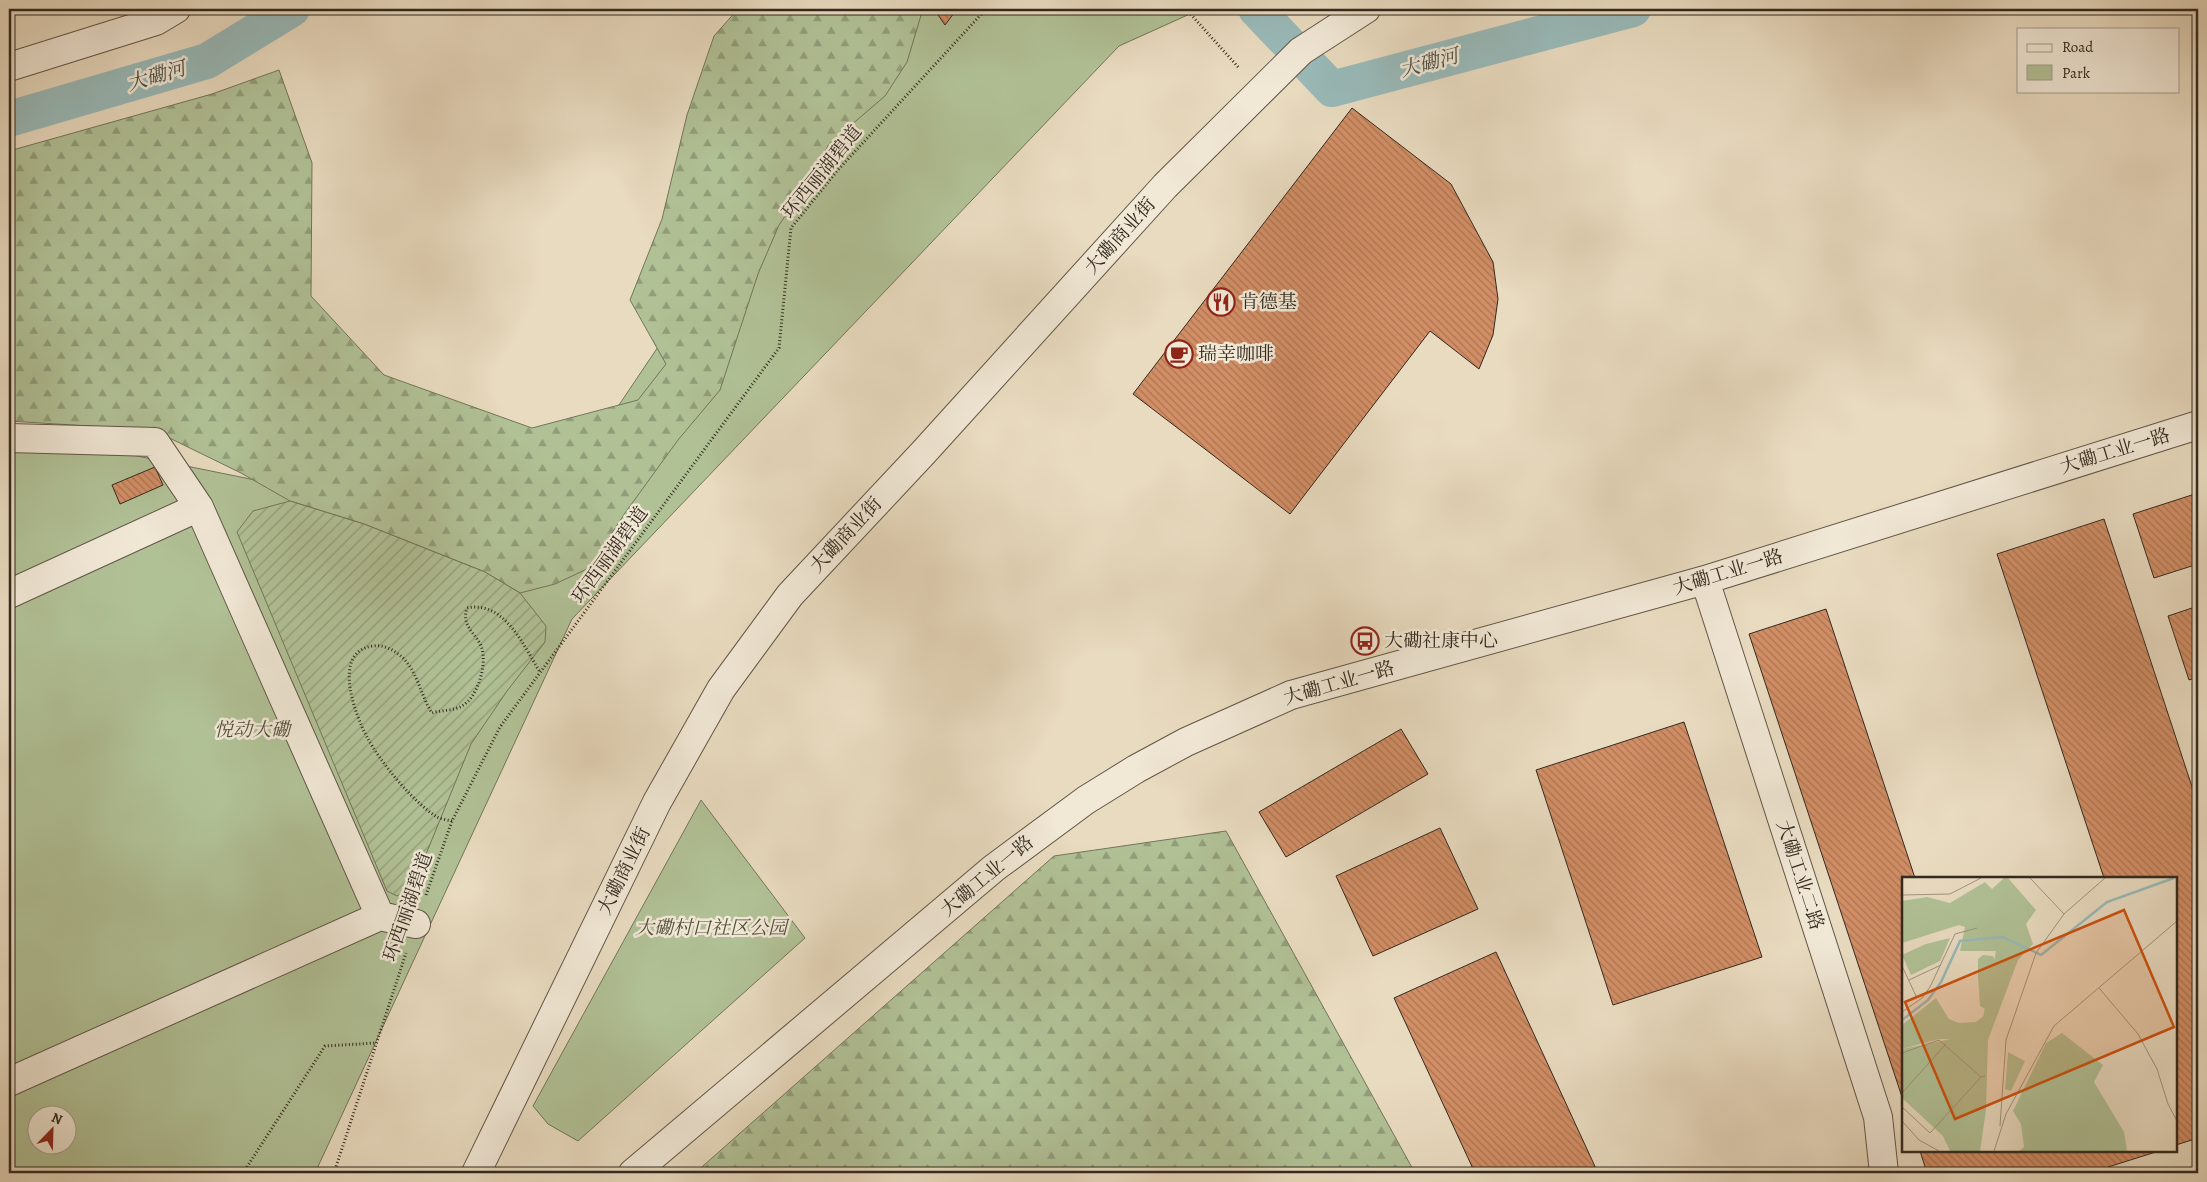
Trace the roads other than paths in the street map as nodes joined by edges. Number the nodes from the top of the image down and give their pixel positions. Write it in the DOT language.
graph roads {
  1 [pos="176,9"];
  2 [pos="1366,9"];
  3 [pos="9,67"];
  4 [pos="2198,425"];
  5 [pos="9,438"];
  6 [pos="199,507"];
  7 [pos="1705,580"];
  8 [pos="9,594"];
  9 [pos="380,916"];
  10 [pos="416,924"];
  11 [pos="9,1082"];
  12 [pos="476,1173"];
  13 [pos="633,1173"];
  14 [pos="1884,1173"];
  1 -- 3 [label="street"];
  2 -- 12 [label="street, 大磡商业街"];
  4 -- 7 [label="street, 大磡工业一路"];
  5 -- 6 [label="street"];
  6 -- 8 [label="street"];
  6 -- 9 [label="street"];
  7 -- 13 [label="street, 大磡工业一路"];
  7 -- 14 [label="street, 大磡工业二路"];
  9 -- 10 [label="street"];
  9 -- 11 [label="street"];
}
